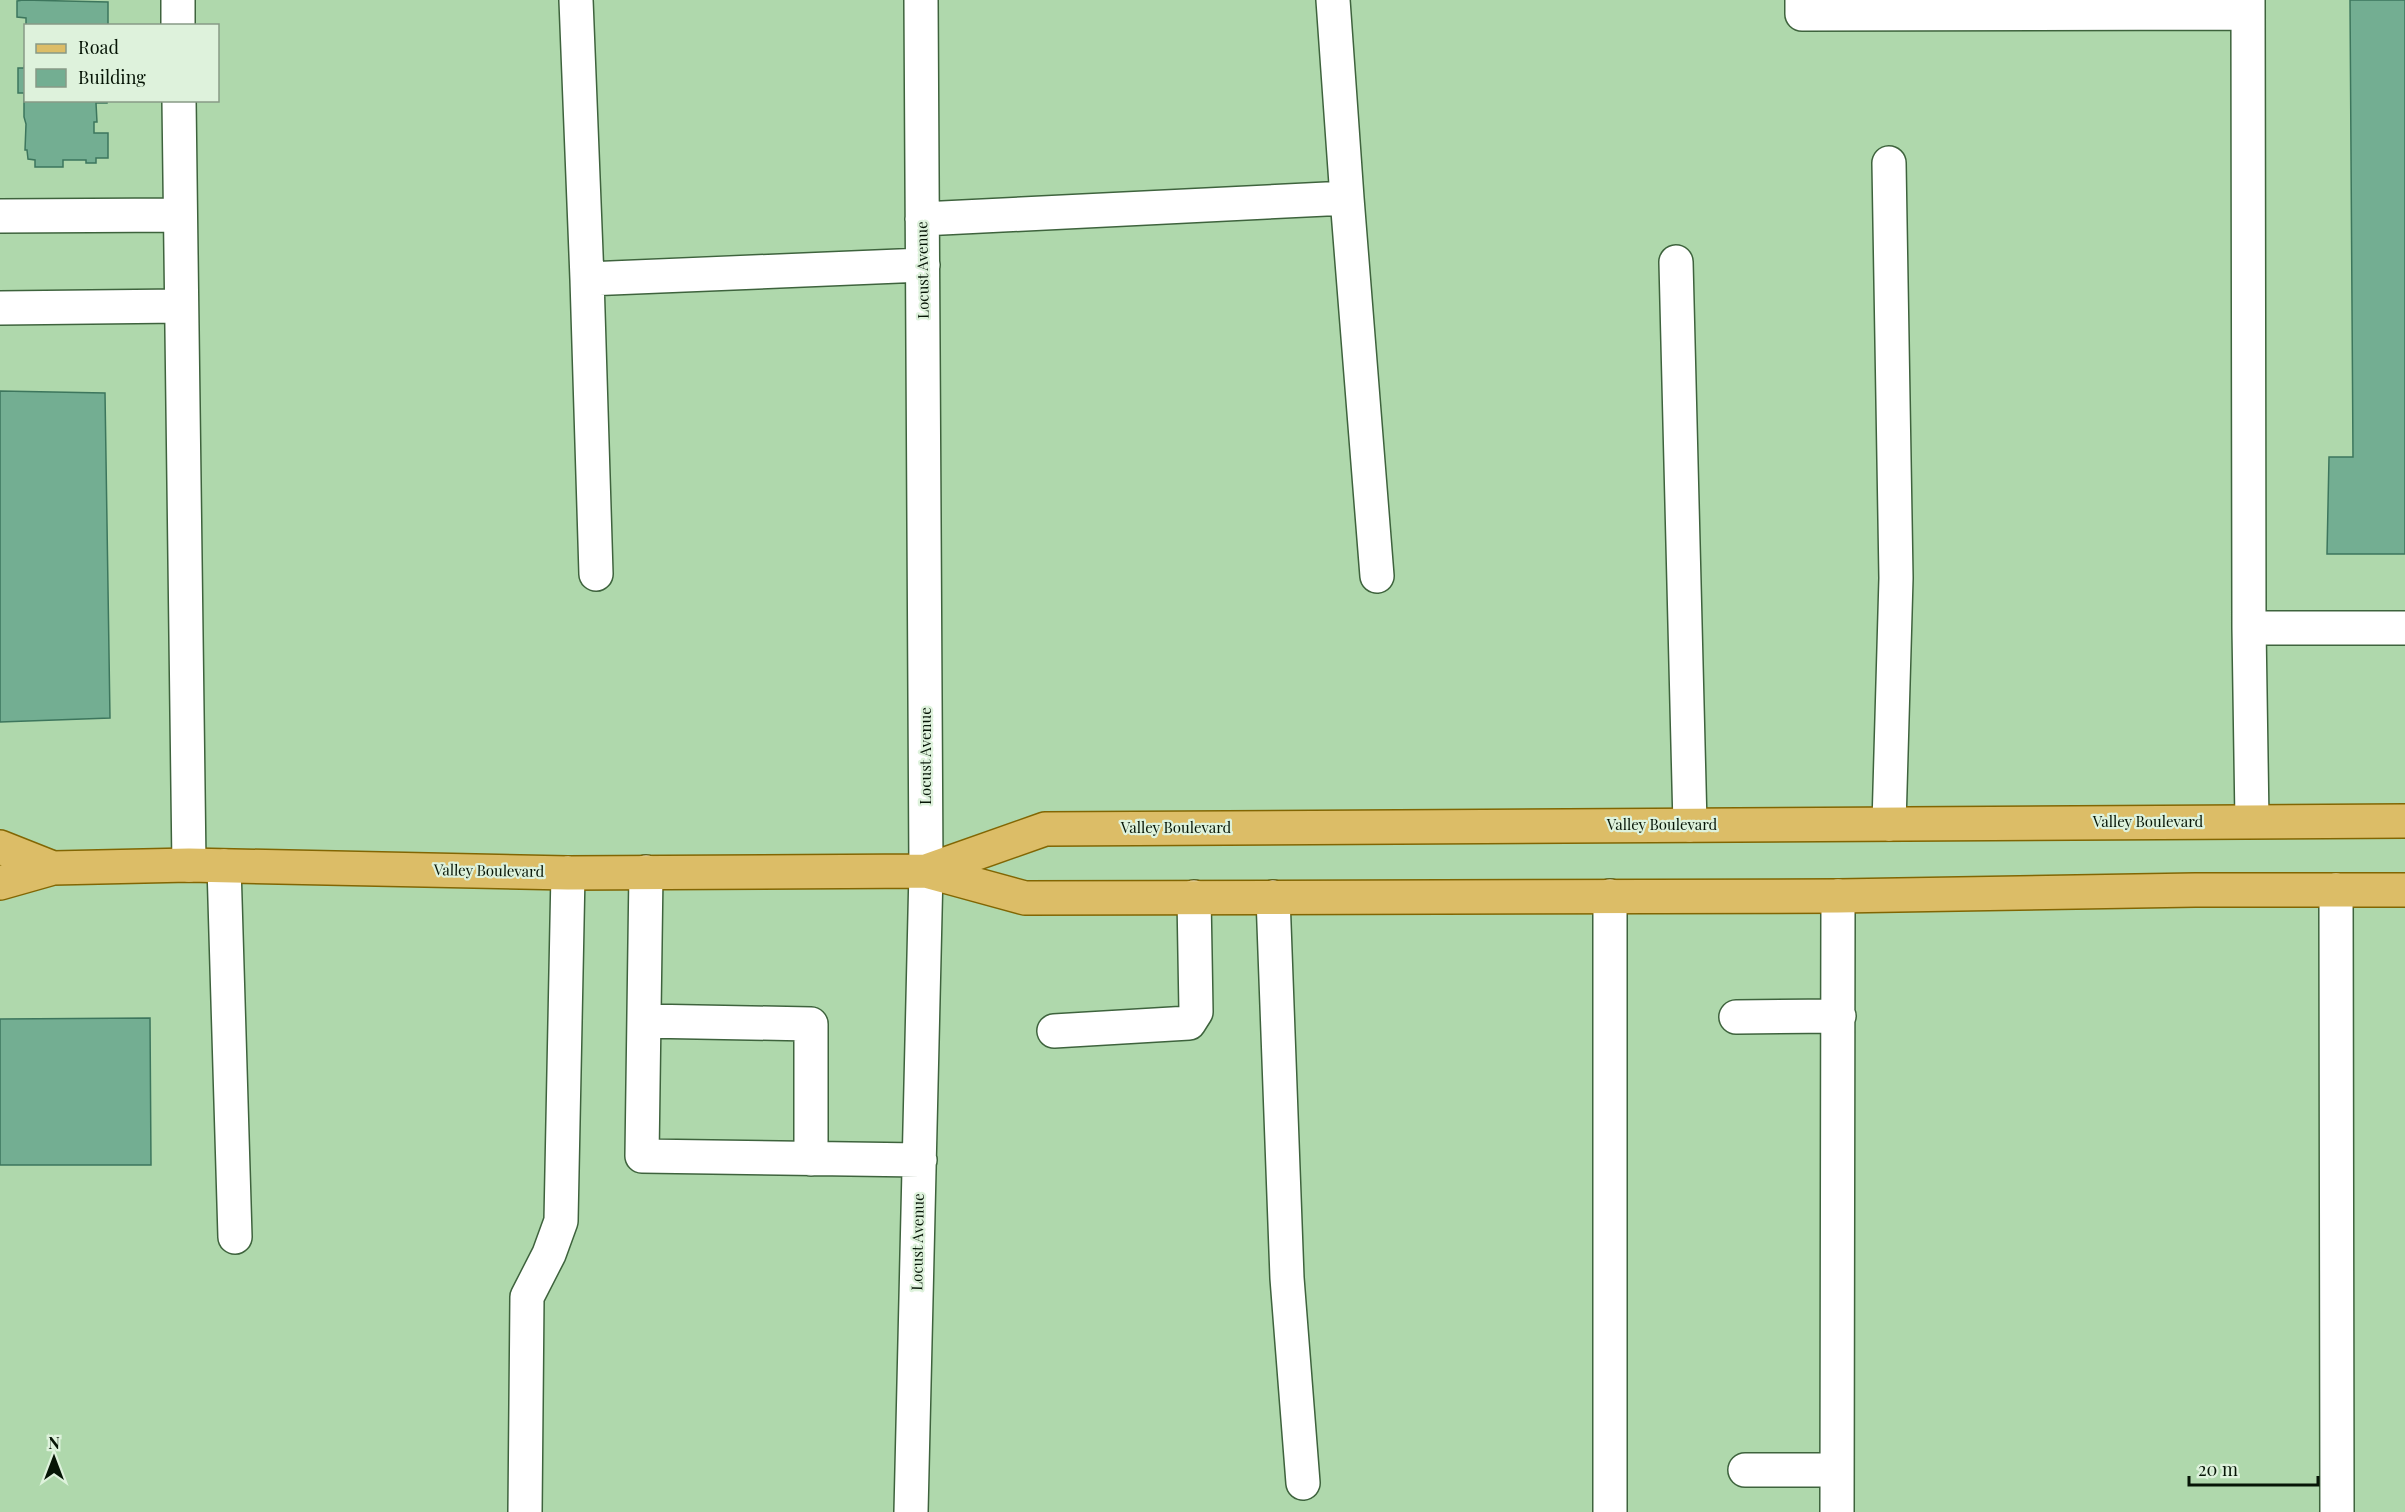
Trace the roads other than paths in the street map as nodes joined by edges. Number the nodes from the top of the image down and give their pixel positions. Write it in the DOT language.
graph roads {
  1 [pos="178,0"];
  2 [pos="576,0"];
  3 [pos="921,0"];
  4 [pos="1333,0"];
  5 [pos="1802,0"];
  6 [pos="2248,7"];
  7 [pos="178,24"];
  8 [pos="179,102"];
  9 [pos="1889,163"];
  10 [pos="1347,198"];
  11 [pos="180,215"];
  12 [pos="0,216"];
  13 [pos="922,219"];
  14 [pos="1676,262"];
  15 [pos="923,265"];
  16 [pos="587,279"];
  17 [pos="181,306"];
  18 [pos="0,309"];
  19 [pos="596,574"];
  20 [pos="1377,576"];
  21 [pos="2249,628"];
  22 [pos="2405,628"];
  23 [pos="2252,821"];
  24 [pos="2405,821"];
  25 [pos="1889,824"];
  26 [pos="1690,825"];
  27 [pos="0,848"];
  28 [pos="189,865"];
  29 [pos="224,866"];
  30 [pos="53,868"];
  31 [pos="926,871"];
  32 [pos="646,872"];
  33 [pos="568,873"];
  34 [pos="0,883"];
  35 [pos="2336,890"];
  36 [pos="2405,890"];
  37 [pos="1610,896"];
  38 [pos="1838,896"];
  39 [pos="1194,897"];
  40 [pos="1273,897"];
  41 [pos="1839,1016"];
  42 [pos="1736,1017"];
  43 [pos="644,1021"];
  44 [pos="1054,1031"];
  45 [pos="811,1159"];
  46 [pos="920,1160"];
  47 [pos="235,1237"];
  48 [pos="1745,1470"];
  49 [pos="1837,1470"];
  50 [pos="1303,1483"];
  51 [pos="525,1512"];
  52 [pos="911,1512"];
  53 [pos="1610,1512"];
  54 [pos="1837,1512"];
  55 [pos="2337,1512"];
  1 -- 7 [label="street"];
  2 -- 16 [label="street"];
  3 -- 13 [label="street, Locust Avenue"];
  4 -- 10 [label="street"];
  5 -- 6 [label="street"];
  6 -- 21 [label="street"];
  8 -- 11 [label="street"];
  9 -- 25 [label="street"];
  10 -- 13 [label="street"];
  10 -- 20 [label="street"];
  11 -- 12 [label="street"];
  11 -- 17 [label="street"];
  13 -- 15 [label="street, Locust Avenue"];
  14 -- 26 [label="street"];
  15 -- 16 [label="street"];
  15 -- 31 [label="street, Locust Avenue"];
  16 -- 19 [label="street"];
  17 -- 18 [label="street"];
  17 -- 28 [label="street"];
  21 -- 22 [label="street"];
  21 -- 23 [label="street"];
  23 -- 24 [label="main road, Valley Boulevard"];
  23 -- 25 [label="main road, Valley Boulevard"];
  25 -- 26 [label="main road, Valley Boulevard"];
  26 -- 31 [label="main road, Valley Boulevard"];
  27 -- 30 [label="main road, Valley Boulevard"];
  28 -- 29 [label="main road, Valley Boulevard"];
  28 -- 30 [label="main road, Valley Boulevard"];
  29 -- 33 [label="main road, Valley Boulevard"];
  29 -- 47 [label="street"];
  30 -- 34 [label="main road, Valley Boulevard"];
  31 -- 32 [label="main road, Valley Boulevard"];
  31 -- 39 [label="main road, Valley Boulevard"];
  31 -- 46 [label="street, Locust Avenue"];
  32 -- 33 [label="main road, Valley Boulevard"];
  32 -- 43 [label="street"];
  33 -- 51 [label="street"];
  35 -- 36 [label="main road, Valley Boulevard"];
  35 -- 38 [label="main road, Valley Boulevard"];
  35 -- 55 [label="street"];
  37 -- 38 [label="main road, Valley Boulevard"];
  37 -- 40 [label="main road, Valley Boulevard"];
  37 -- 53 [label="street"];
  38 -- 41 [label="street"];
  39 -- 40 [label="main road, Valley Boulevard"];
  39 -- 44 [label="street"];
  40 -- 50 [label="street"];
  41 -- 42 [label="street"];
  41 -- 49 [label="street"];
  43 -- 45 [label="street"];
  43 -- 45 [label="street"];
  45 -- 46 [label="street"];
  46 -- 52 [label="street, Locust Avenue"];
  48 -- 49 [label="street"];
  49 -- 54 [label="street"];
}
